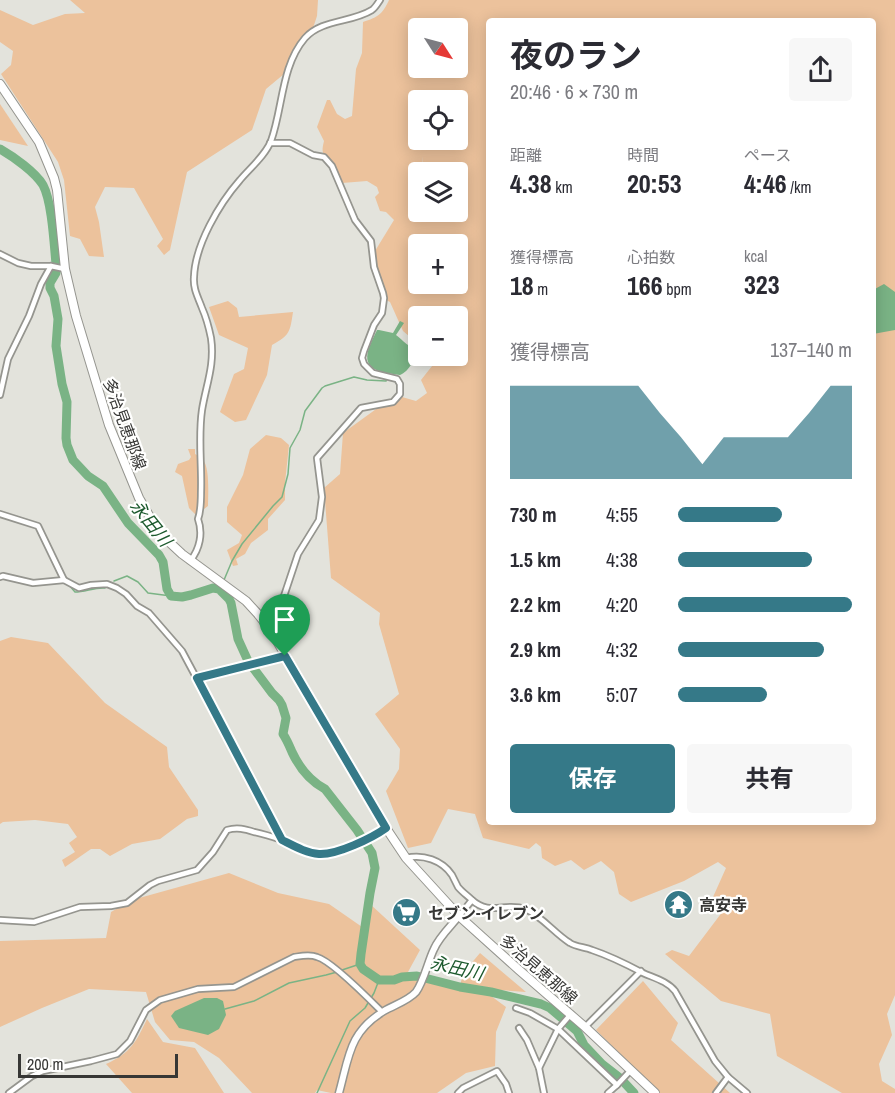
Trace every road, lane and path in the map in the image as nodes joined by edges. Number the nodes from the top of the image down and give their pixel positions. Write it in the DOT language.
graph roads {
  1 [pos="380,0"];
  2 [pos="0,84"];
  3 [pos="270,143"];
  4 [pos="0,254"];
  5 [pos="51,266"];
  6 [pos="65,269"];
  7 [pos="0,393"];
  8 [pos="0,514"];
  9 [pos="190,561"];
  10 [pos="0,577"];
  11 [pos="64,580"];
  12 [pos="263,619"];
  13 [pos="285,656"];
  14 [pos="197,678"];
  15 [pos="386,828"];
  16 [pos="282,840"];
  17 [pos="406,858"];
  18 [pos="472,900"];
  19 [pos="459,916"];
  20 [pos="0,920"];
  21 [pos="641,971"];
  22 [pos="516,1008"];
  23 [pos="382,1012"];
  24 [pos="570,1015"];
  25 [pos="585,1027"];
  26 [pos="519,1028"];
  27 [pos="559,1028"];
  28 [pos="539,1068"];
  29 [pos="629,1072"];
  30 [pos="728,1077"];
  31 [pos="618,1084"];
  32 [pos="9,1093"];
  33 [pos="339,1093"];
  34 [pos="458,1093"];
  35 [pos="509,1093"];
  36 [pos="544,1093"];
  37 [pos="608,1093"];
  38 [pos="655,1093"];
  39 [pos="716,1093"];
  40 [pos="747,1093"];
  1 -- 3 [label="street"];
  2 -- 6 [label="main road, 多治見恵那線"];
  3 -- 9 [label="street"];
  3 -- 12 [label="street"];
  4 -- 5 [label="street"];
  5 -- 6 [label="street"];
  5 -- 7 [label="street"];
  6 -- 9 [label="main road, 多治見恵那線"];
  8 -- 11 [label="street"];
  9 -- 12 [label="main road, 多治見恵那線"];
  10 -- 11 [label="street"];
  11 -- 14 [label="street"];
  12 -- 13 [label="main road, 多治見恵那線"];
  13 -- 14 [label="street"];
  13 -- 15 [label="main road, 多治見恵那線"];
  14 -- 16 [label="street"];
  15 -- 16 [label="street"];
  15 -- 17 [label="main road, 多治見恵那線"];
  16 -- 20 [label="street"];
  17 -- 18 [label="street"];
  17 -- 19 [label="main road, 多治見恵那線"];
  18 -- 19 [label="street"];
  18 -- 21 [label="street"];
  19 -- 23 [label="street"];
  19 -- 24 [label="main road, 多治見恵那線"];
  21 -- 25 [label="street"];
  21 -- 30 [label="street"];
  22 -- 27 [label="street"];
  23 -- 32 [label="street"];
  23 -- 33 [label="street"];
  24 -- 25 [label="main road, 多治見恵那線"];
  24 -- 27 [label="street"];
  25 -- 29 [label="main road, 多治見恵那線"];
  26 -- 28 [label="street"];
  27 -- 28 [label="street"];
  27 -- 31 [label="street"];
  28 -- 36 [label="street"];
  29 -- 31 [label="street"];
  29 -- 38 [label="main road, 多治見恵那線"];
  30 -- 39 [label="street"];
  30 -- 40 [label="street"];
  31 -- 37 [label="street"];
  34 -- 35 [label="street"];
}
